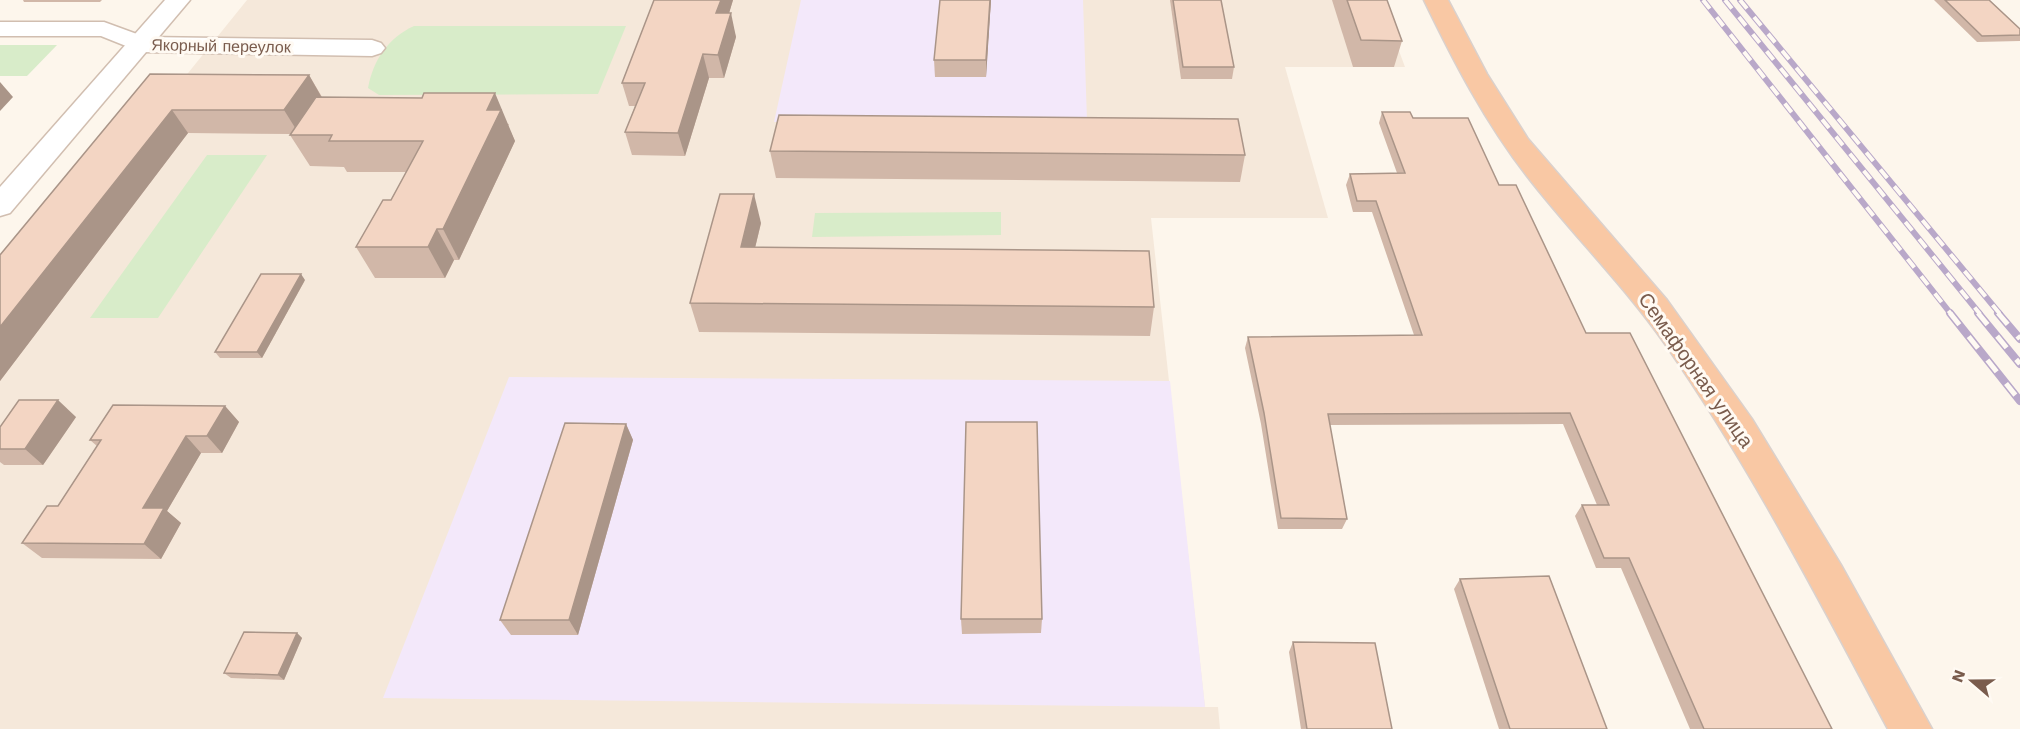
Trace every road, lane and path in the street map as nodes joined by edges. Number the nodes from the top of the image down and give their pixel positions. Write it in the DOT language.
graph roads {
  1 [pos="178,0"];
  2 [pos="1436,0"];
  3 [pos="0,29"];
  4 [pos="141,44"];
  5 [pos="372,48"];
  6 [pos="0,206"];
  7 [pos="1911,729"];
  1 -- 4 [label="street"];
  2 -- 7 [label="highway, Семафорная улица"];
  3 -- 4 [label="street, Якорный переулок"];
  4 -- 5 [label="street, Якорный переулок"];
  4 -- 6 [label="street"];
}
